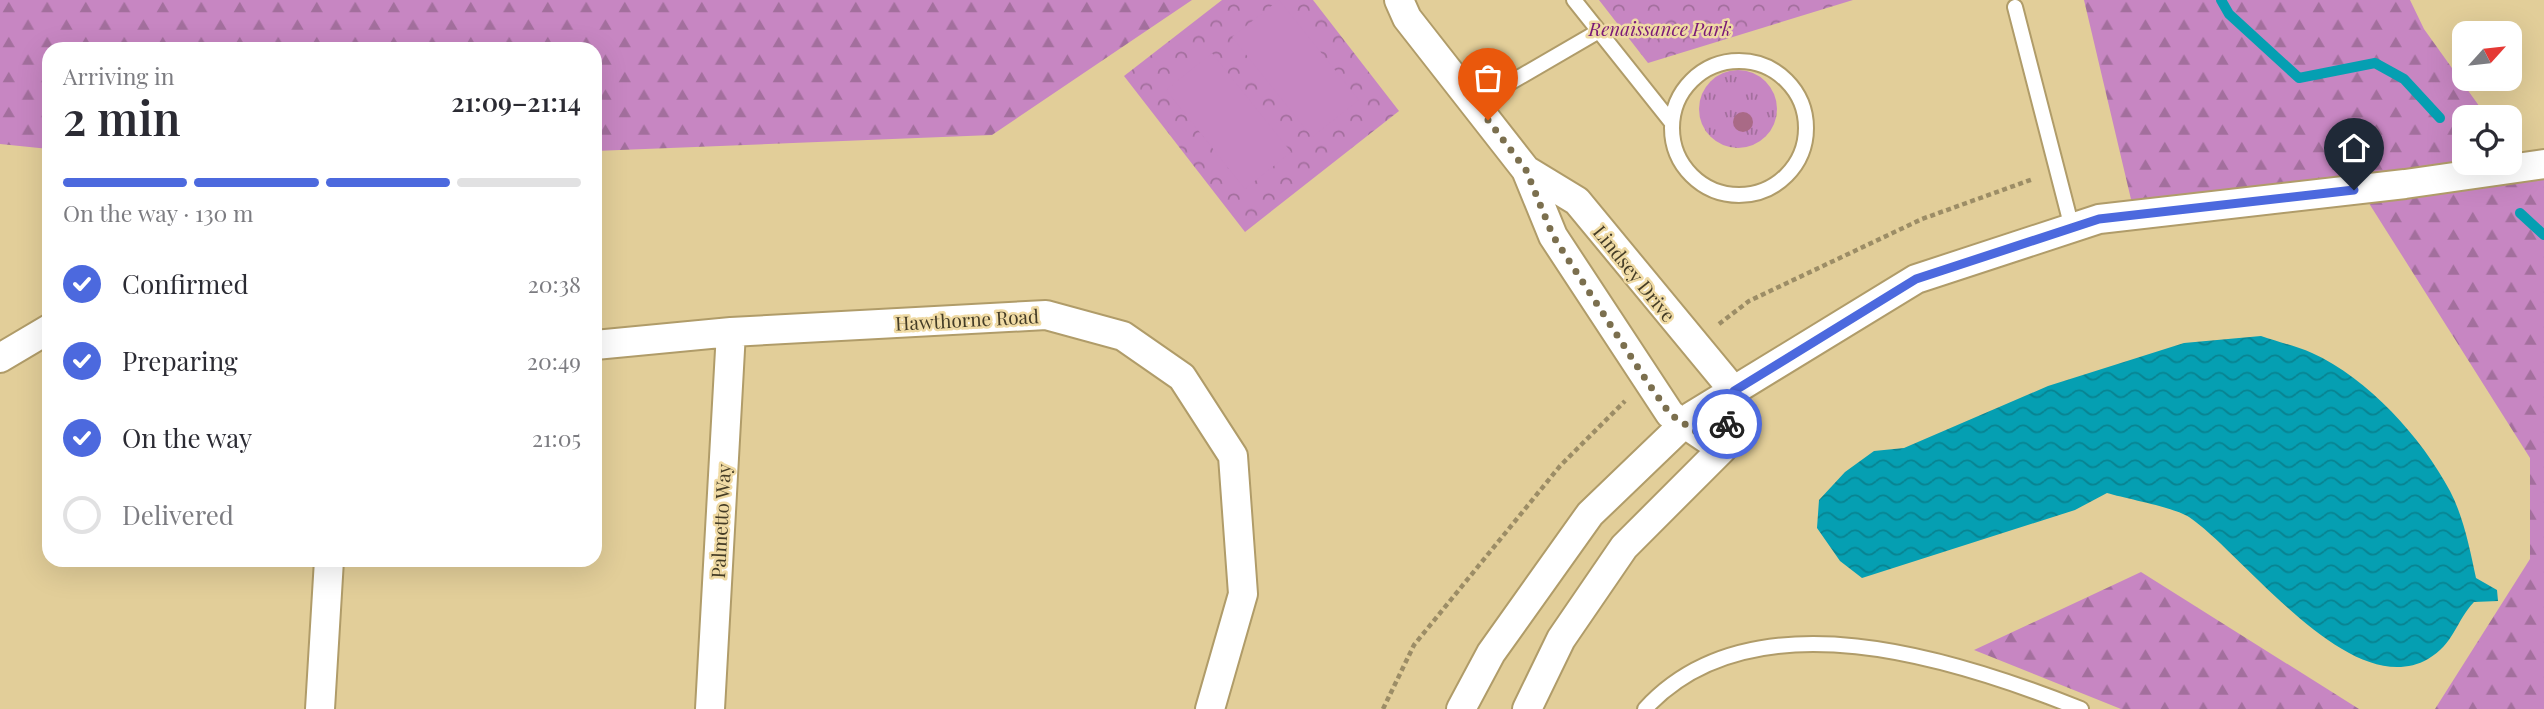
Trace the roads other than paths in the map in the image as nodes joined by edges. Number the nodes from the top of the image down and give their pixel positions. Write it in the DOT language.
graph roads {
  1 [pos="1399,0"];
  2 [pos="1574,0"];
  3 [pos="2015,6"];
  4 [pos="1599,31"];
  5 [pos="1475,103"];
  6 [pos="1672,123"];
  7 [pos="2544,164"];
  8 [pos="1526,170"];
  9 [pos="2072,228"];
  10 [pos="731,332"];
  11 [pos="42,333"];
  12 [pos="602,344"];
  13 [pos="0,358"];
  14 [pos="1734,391"];
  15 [pos="1685,424"];
  16 [pos="1722,449"];
  17 [pos="329,567"];
  18 [pos="320,709"];
  19 [pos="710,709"];
  20 [pos="1210,709"];
  21 [pos="1461,709"];
  22 [pos="1527,709"];
  23 [pos="1645,709"];
  24 [pos="2081,709"];
  1 -- 5 [label="street, Lindsey Drive"];
  2 -- 4 [label="lane"];
  3 -- 9 [label="lane"];
  4 -- 5 [label="lane"];
  4 -- 6 [label="lane"];
  5 -- 8 [label="street, Lindsey Drive"];
  6 -- 6 [label="lane"];
  7 -- 9 [label="street"];
  8 -- 14 [label="street, Lindsey Drive"];
  8 -- 15 [label="street, Lindsey Drive"];
  9 -- 14 [label="street"];
  10 -- 12 [label="street, Hawthorne Road"];
  10 -- 19 [label="street, Palmetto Way"];
  10 -- 20 [label="street, Hawthorne Road"];
  11 -- 13 [label="street"];
  14 -- 15 [label="street"];
  14 -- 16 [label="street"];
  15 -- 16 [label="street, Lindsey Drive"];
  15 -- 21 [label="street"];
  16 -- 22 [label="street"];
  17 -- 18 [label="street"];
  23 -- 24 [label="lane"];
}
